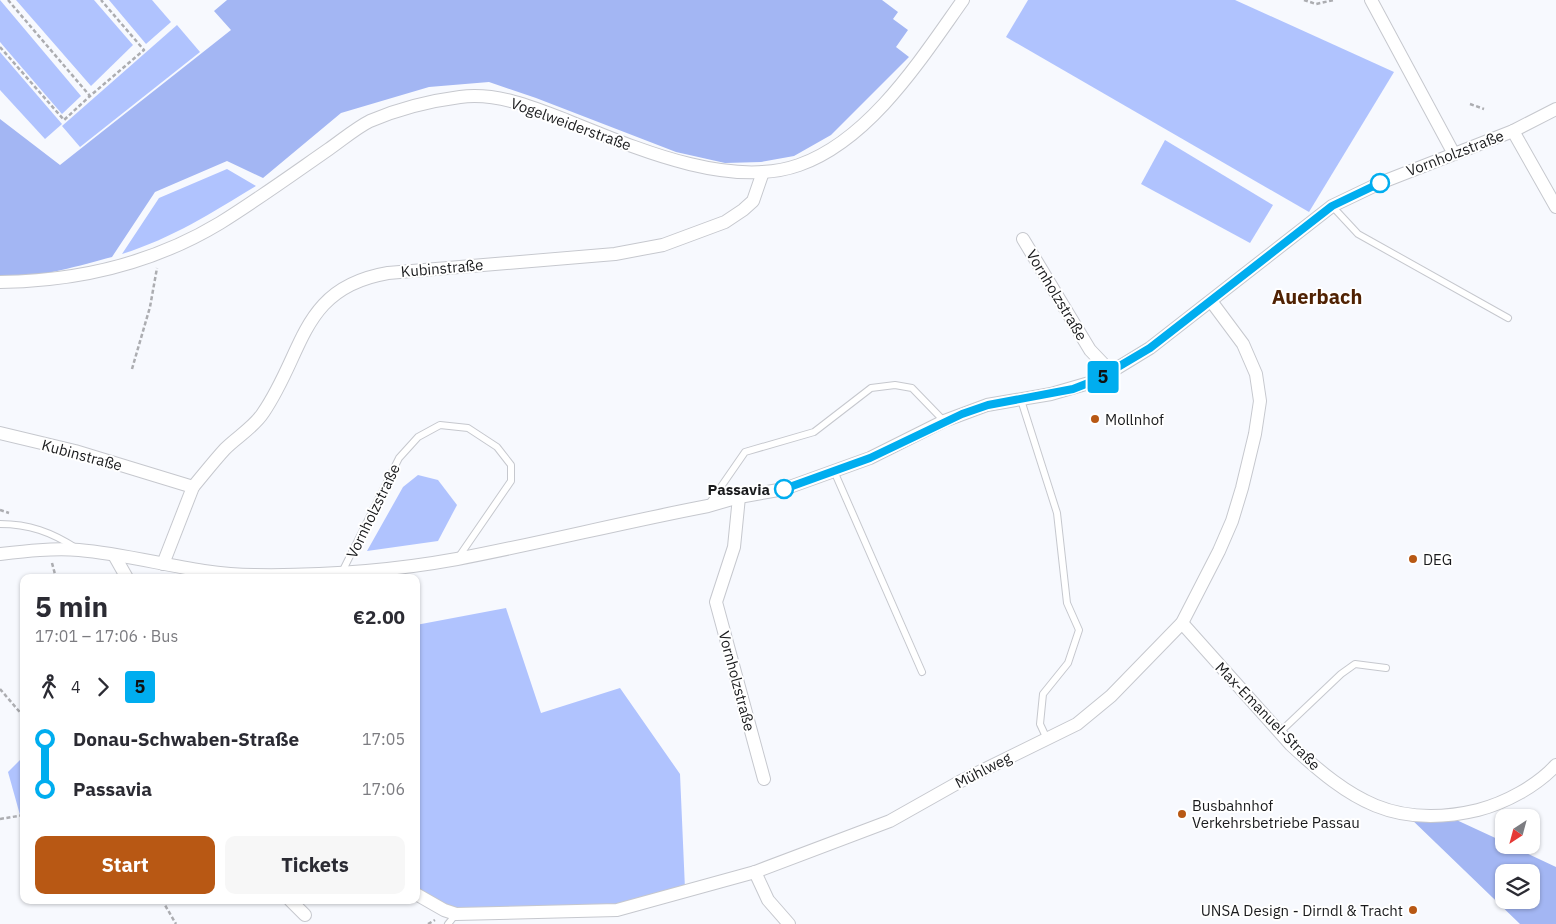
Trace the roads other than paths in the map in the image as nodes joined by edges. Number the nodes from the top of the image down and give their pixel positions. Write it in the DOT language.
graph roads {
  1 [pos="963,0"];
  2 [pos="1371,0"];
  3 [pos="1556,109"];
  4 [pos="1513,131"];
  5 [pos="1454,154"];
  6 [pos="763,172"];
  7 [pos="1332,206"];
  8 [pos="1556,207"];
  9 [pos="1023,239"];
  10 [pos="0,282"];
  11 [pos="1211,301"];
  12 [pos="1508,318"];
  13 [pos="1112,372"];
  14 [pos="1021,400"];
  15 [pos="944,421"];
  16 [pos="0,433"];
  17 [pos="834,471"];
  18 [pos="193,487"];
  19 [pos="739,496"];
  20 [pos="708,506"];
  21 [pos="0,524"];
  22 [pos="79,550"];
  23 [pos="0,554"];
  24 [pos="114,555"];
  25 [pos="457,559"];
  26 [pos="163,564"];
  27 [pos="342,572"];
  28 [pos="125,574"];
  29 [pos="245,574"];
  30 [pos="283,574"];
  31 [pos="1182,623"];
  32 [pos="1386,668"];
  33 [pos="922,672"];
  34 [pos="1280,732"];
  35 [pos="1047,738"];
  36 [pos="1556,765"];
  37 [pos="764,779"];
  38 [pos="755,872"];
  39 [pos="420,897"];
  40 [pos="294,904"];
  41 [pos="304,915"];
  42 [pos="452,919"];
  43 [pos="789,924"];
  1 -- 6 [label="street, Vogelweiderstraße"];
  2 -- 5 [label="street"];
  3 -- 4 [label="street, Vornholzstraße"];
  4 -- 5 [label="street, Vornholzstraße"];
  4 -- 8 [label="street"];
  5 -- 7 [label="street, Vornholzstraße"];
  6 -- 10 [label="street, Vogelweiderstraße"];
  6 -- 18 [label="street, Kubinstraße"];
  7 -- 11 [label="street, Vornholzstraße"];
  7 -- 12 [label="lane"];
  9 -- 13 [label="street, Vornholzstraße"];
  11 -- 13 [label="street, Vornholzstraße"];
  11 -- 31 [label="street, Mühlweg"];
  13 -- 14 [label="street, Vornholzstraße"];
  14 -- 15 [label="street, Vornholzstraße"];
  14 -- 35 [label="lane"];
  15 -- 17 [label="street, Vornholzstraße"];
  15 -- 20 [label="lane"];
  16 -- 18 [label="street, Kubinstraße"];
  17 -- 19 [label="street, Vornholzstraße"];
  17 -- 33 [label="lane"];
  18 -- 26 [label="street, Kubinstraße"];
  19 -- 20 [label="street, Vornholzstraße"];
  19 -- 37 [label="street, Vornholzstraße"];
  20 -- 25 [label="street, Vornholzstraße"];
  21 -- 22 [label="lane"];
  22 -- 23 [label="street, Vornholzstraße"];
  22 -- 24 [label="street, Vornholzstraße"];
  24 -- 26 [label="street, Vornholzstraße"];
  24 -- 28 [label="street"];
  25 -- 27 [label="street, Vornholzstraße"];
  25 -- 27 [label="lane, Vornholzstraße"];
  26 -- 29 [label="street, Vornholzstraße"];
  27 -- 30 [label="street, Vornholzstraße"];
  31 -- 34 [label="street, Max-Emanuel-Straße"];
  31 -- 35 [label="street, Mühlweg"];
  32 -- 34 [label="lane"];
  34 -- 36 [label="street, Max-Emanuel-Straße"];
  35 -- 38 [label="street, Mühlweg"];
  38 -- 42 [label="street, Mühlweg"];
  38 -- 43 [label="street"];
  39 -- 42 [label="street, Mühlweg"];
  40 -- 41 [label="street"];
}
